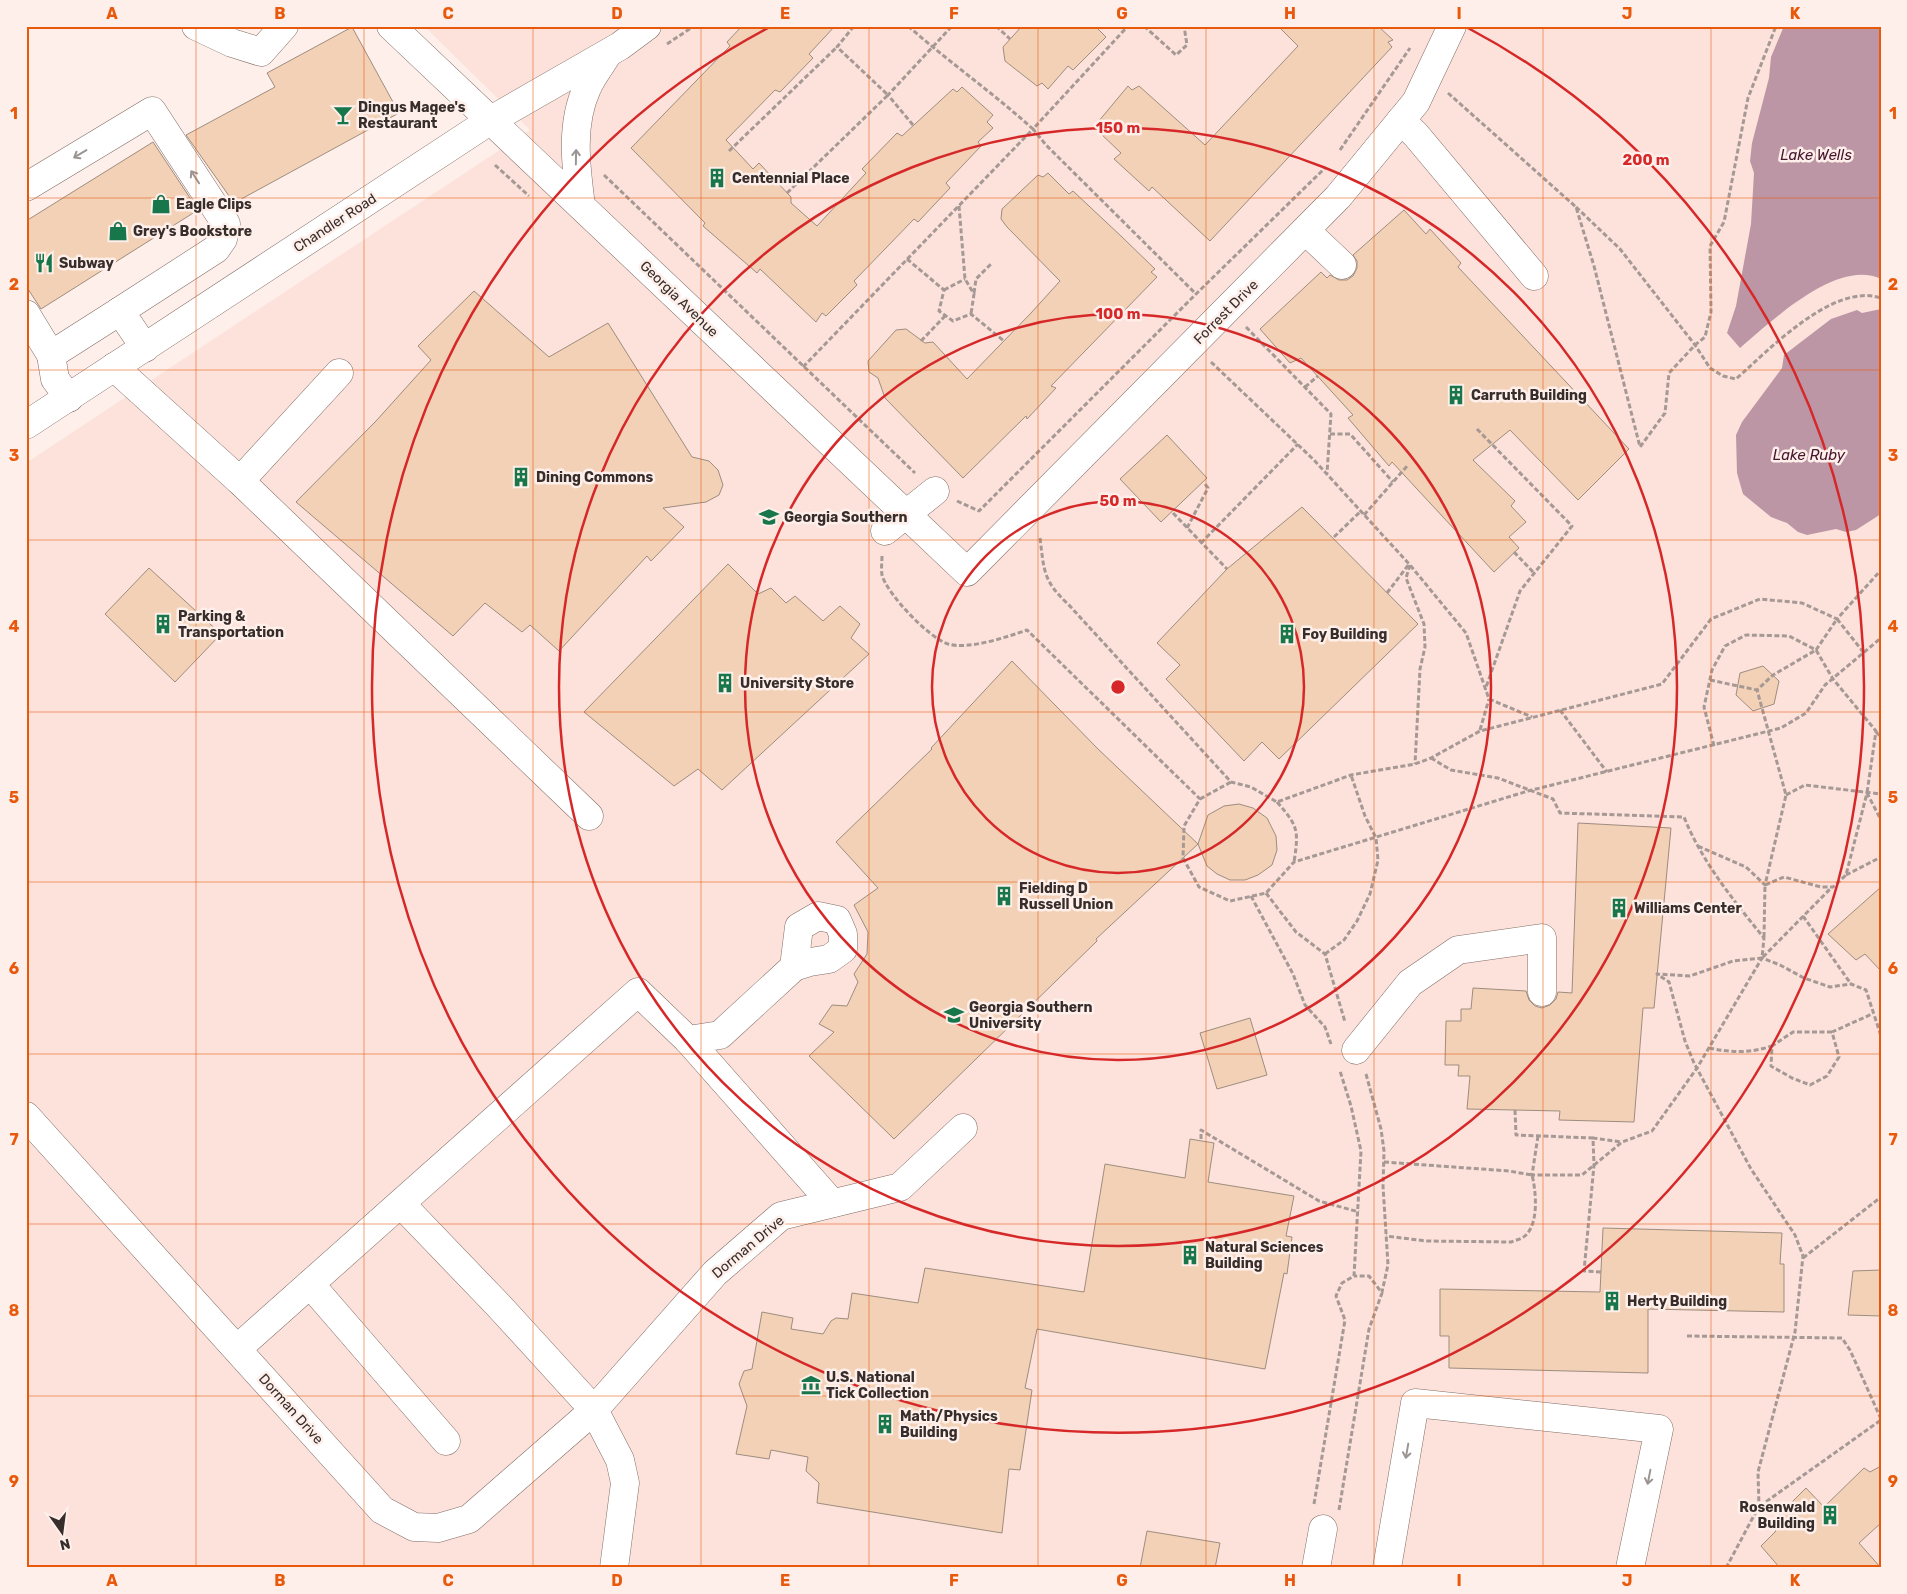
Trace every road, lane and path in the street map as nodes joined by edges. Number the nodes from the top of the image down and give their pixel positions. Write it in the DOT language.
graph roads {
  1 [pos="196,26"];
  2 [pos="284,26"];
  3 [pos="391,26"];
  4 [pos="694,26"];
  5 [pos="854,26"];
  6 [pos="908,26"];
  7 [pos="952,26"];
  8 [pos="996,26"];
  9 [pos="1128,26"];
  10 [pos="1144,26"];
  11 [pos="1184,26"];
  12 [pos="1452,26"];
  13 [pos="1776,26"];
  14 [pos="235,35"];
  15 [pos="653,38"];
  16 [pos="1010,39"];
  17 [pos="1416,40"];
  18 [pos="837,47"];
  19 [pos="932,47"];
  20 [pos="608,52"];
  21 [pos="1448,93"];
  22 [pos="888,95"];
  23 [pos="491,120"];
  24 [pos="1401,120"];
  25 [pos="913,126"];
  26 [pos="1033,129"];
  27 [pos="728,151"];
  28 [pos="1338,153"];
  29 [pos="1332,161"];
  30 [pos="495,165"];
  31 [pos="599,170"];
  32 [pos="26,187"];
  33 [pos="787,193"];
  34 [pos="531,198"];
  35 [pos="581,206"];
  36 [pos="959,206"];
  37 [pos="1576,206"];
  38 [pos="1306,231"];
  39 [pos="907,259"];
  40 [pos="992,263"];
  41 [pos="1342,265"];
  42 [pos="1534,276"];
  43 [pos="965,279"];
  44 [pos="944,290"];
  45 [pos="974,294"];
  46 [pos="1196,294"];
  47 [pos="1881,298"];
  48 [pos="120,311"];
  49 [pos="26,314"];
  50 [pos="971,314"];
  51 [pos="945,316"];
  52 [pos="1242,323"];
  53 [pos="922,341"];
  54 [pos="1004,342"];
  55 [pos="1695,344"];
  56 [pos="144,348"];
  57 [pos="51,355"];
  58 [pos="1206,358"];
  59 [pos="114,367"];
  60 [pos="803,367"];
  61 [pos="339,373"];
  62 [pos="1318,376"];
  63 [pos="1305,387"];
  64 [pos="68,398"];
  65 [pos="26,425"];
  66 [pos="1478,429"];
  67 [pos="1330,434"];
  68 [pos="1298,444"];
  69 [pos="1408,465"];
  70 [pos="1327,474"];
  71 [pos="240,481"];
  72 [pos="1393,482"];
  73 [pos="1205,484"];
  74 [pos="935,491"];
  75 [pos="1361,511"];
  76 [pos="1173,513"];
  77 [pos="906,514"];
  78 [pos="1364,515"];
  79 [pos="1187,528"];
  80 [pos="885,531"];
  81 [pos="1334,537"];
  82 [pos="1040,538"];
  83 [pos="1201,543"];
  84 [pos="1514,552"];
  85 [pos="1410,564"];
  86 [pos="1227,569"];
  87 [pos="1881,570"];
  88 [pos="967,572"];
  89 [pos="1534,573"];
  90 [pos="1387,593"];
  91 [pos="1837,619"];
  92 [pos="1881,638"];
  93 [pos="1816,650"];
  94 [pos="1864,653"];
  95 [pos="1833,679"];
  96 [pos="1710,680"];
  97 [pos="1757,690"];
  98 [pos="1485,691"];
  99 [pos="1489,699"];
  100 [pos="1560,710"];
  101 [pos="1532,718"];
  102 [pos="1480,731"];
  103 [pos="1769,731"];
  104 [pos="1876,731"];
  105 [pos="1881,737"];
  106 [pos="1714,746"];
  107 [pos="1431,758"];
  108 [pos="1415,764"];
  109 [pos="1607,772"];
  110 [pos="1351,774"];
  111 [pos="1231,782"];
  112 [pos="1530,790"];
  113 [pos="1867,793"];
  114 [pos="1881,794"];
  115 [pos="1786,795"];
  116 [pos="1200,798"];
  117 [pos="1277,802"];
  118 [pos="590,816"];
  119 [pos="1881,820"];
  120 [pos="1376,838"];
  121 [pos="1698,846"];
  122 [pos="1881,857"];
  123 [pos="1294,862"];
  124 [pos="1846,875"];
  125 [pos="1765,885"];
  126 [pos="1833,887"];
  127 [pos="1266,894"];
  128 [pos="1252,896"];
  129 [pos="1804,916"];
  130 [pos="1764,938"];
  131 [pos="1325,954"];
  132 [pos="1762,958"];
  133 [pos="794,967"];
  134 [pos="1852,984"];
  135 [pos="1542,992"];
  136 [pos="1872,1014"];
  137 [pos="1832,1032"];
  138 [pos="1881,1036"];
  139 [pos="688,1040"];
  140 [pos="1772,1046"];
  141 [pos="1709,1048"];
  142 [pos="1342,1056"];
  143 [pos="1697,1068"];
  144 [pos="1516,1110"];
  145 [pos="26,1116"];
  146 [pos="963,1128"];
  147 [pos="1538,1136"];
  148 [pos="1593,1138"];
  149 [pos="1201,1139"];
  150 [pos="1622,1142"];
  151 [pos="1384,1162"];
  152 [pos="1594,1165"];
  153 [pos="1532,1175"];
  154 [pos="1881,1197"];
  155 [pos="401,1204"];
  156 [pos="832,1204"];
  157 [pos="1359,1212"];
  158 [pos="1386,1236"];
  159 [pos="1803,1258"];
  160 [pos="1601,1272"];
  161 [pos="1354,1276"];
  162 [pos="310,1284"];
  163 [pos="1382,1293"];
  164 [pos="1687,1336"];
  165 [pos="1793,1338"];
  166 [pos="238,1348"];
  167 [pos="594,1410"];
  168 [pos="1881,1419"];
  169 [pos="446,1441"];
  170 [pos="1759,1506"];
  171 [pos="1323,1529"];
  172 [pos="614,1568"];
  173 [pos="1316,1568"];
  174 [pos="1387,1568"];
  175 [pos="1630,1568"];
  176 [pos="1726,1568"];
  1 -- 14 [label="street"];
  2 -- 14 [label="street"];
  3 -- 23 [label="street, Georgia Avenue"];
  4 -- 15 [label="path"];
  5 -- 18 [label="path"];
  6 -- 19 [label="path"];
  7 -- 19 [label="path"];
  8 -- 16 [label="path"];
  9 -- 26 [label="path"];
  10 -- 11 [label="path"];
  12 -- 24 [label="street, Forrest Drive"];
  13 -- 55 [label="path"];
  15 -- 20 [label="street, Chandler Road"];
  17 -- 28 [label="path"];
  18 -- 22 [label="path"];
  18 -- 27 [label="path"];
  19 -- 22 [label="path"];
  19 -- 26 [label="path"];
  20 -- 23 [label="street, Chandler Road"];
  35 -- 20 [label="street, one-way"];
  21 -- 37 [label="path"];
  22 -- 25 [label="path"];
  22 -- 33 [label="path"];
  23 -- 35 [label="street, Georgia Avenue"];
  23 -- 56 [label="street, Chandler Road"];
  24 -- 38 [label="street, Forrest Drive"];
  24 -- 42 [label="street"];
  26 -- 36 [label="path"];
  26 -- 46 [label="path"];
  29 -- 46 [label="path"];
  30 -- 34 [label="path"];
  31 -- 60 [label="path"];
  48 -- 32 [label="street, one-way"];
  35 -- 77 [label="street, Georgia Avenue"];
  36 -- 39 [label="path"];
  36 -- 43 [label="path"];
  37 -- 55 [label="path"];
  37 -- 55 [label="path"];
  38 -- 41 [label="street"];
  38 -- 88 [label="street, Forrest Drive"];
  39 -- 44 [label="path"];
  39 -- 60 [label="path"];
  40 -- 45 [label="path"];
  43 -- 44 [label="path"];
  43 -- 45 [label="path"];
  44 -- 51 [label="path"];
  45 -- 50 [label="path"];
  46 -- 74 [label="path"];
  47 -- 55 [label="path"];
  48 -- 56 [label="street"];
  48 -- 57 [label="street"];
  49 -- 57 [label="street"];
  50 -- 51 [label="path"];
  50 -- 54 [label="path"];
  51 -- 53 [label="path"];
  52 -- 63 [label="path"];
  56 -- 59 [label="street, Chandler Road"];
  57 -- 64 [label="street"];
  58 -- 68 [label="path"];
  59 -- 64 [label="street, Chandler Road"];
  59 -- 71 [label="street"];
  60 -- 74 [label="path"];
  61 -- 71 [label="street"];
  62 -- 63 [label="path"];
  63 -- 67 [label="path"];
  64 -- 65 [label="street, Chandler Road"];
  66 -- 89 [label="path"];
  67 -- 70 [label="path"];
  67 -- 72 [label="path"];
  68 -- 70 [label="path"];
  68 -- 83 [label="path"];
  69 -- 72 [label="path"];
  70 -- 75 [label="path"];
  71 -- 118 [label="street"];
  72 -- 78 [label="path"];
  73 -- 79 [label="path"];
  74 -- 77 [label="street"];
  75 -- 78 [label="path"];
  75 -- 81 [label="path"];
  76 -- 79 [label="path"];
  77 -- 80 [label="street"];
  77 -- 88 [label="street, Georgia Avenue"];
  78 -- 85 [label="path"];
  79 -- 83 [label="path"];
  80 -- 116 [label="path"];
  82 -- 111 [label="path"];
  83 -- 86 [label="path"];
  84 -- 89 [label="path"];
  85 -- 90 [label="path"];
  85 -- 98 [label="path"];
  85 -- 108 [label="path"];
  87 -- 91 [label="path"];
  89 -- 98 [label="path"];
  91 -- 93 [label="path"];
  91 -- 94 [label="path"];
  91 -- 100 [label="path"];
  92 -- 94 [label="path"];
  93 -- 95 [label="path"];
  93 -- 96 [label="path"];
  93 -- 97 [label="path"];
  94 -- 95 [label="path"];
  95 -- 103 [label="path"];
  95 -- 104 [label="path"];
  96 -- 97 [label="path"];
  96 -- 106 [label="path"];
  97 -- 103 [label="path"];
  98 -- 99 [label="path"];
  99 -- 101 [label="path"];
  99 -- 102 [label="path"];
  100 -- 101 [label="path"];
  100 -- 109 [label="path"];
  101 -- 102 [label="path"];
  102 -- 107 [label="path"];
  103 -- 106 [label="path"];
  103 -- 115 [label="path"];
  104 -- 105 [label="path"];
  104 -- 113 [label="path"];
  106 -- 109 [label="path"];
  107 -- 108 [label="path"];
  107 -- 112 [label="path"];
  108 -- 110 [label="path"];
  109 -- 112 [label="path"];
  110 -- 117 [label="path"];
  110 -- 120 [label="path"];
  111 -- 116 [label="path"];
  111 -- 117 [label="path"];
  112 -- 120 [label="path"];
  112 -- 121 [label="path"];
  113 -- 114 [label="path"];
  113 -- 115 [label="path"];
  113 -- 119 [label="path"];
  113 -- 124 [label="path"];
  115 -- 125 [label="path"];
  116 -- 128 [label="path"];
  117 -- 123 [label="path"];
  120 -- 123 [label="path"];
  120 -- 131 [label="path"];
  121 -- 125 [label="path"];
  121 -- 130 [label="path"];
  122 -- 124 [label="path"];
  123 -- 127 [label="path"];
  124 -- 126 [label="path"];
  125 -- 126 [label="path"];
  125 -- 130 [label="path"];
  126 -- 129 [label="path"];
  127 -- 128 [label="path"];
  127 -- 131 [label="path"];
  128 -- 142 [label="path"];
  129 -- 132 [label="path"];
  129 -- 134 [label="path"];
  130 -- 132 [label="path"];
  131 -- 142 [label="path"];
  132 -- 134 [label="path"];
  132 -- 141 [label="path"];
  132 -- 143 [label="path"];
  133 -- 139 [label="street"];
  134 -- 136 [label="path"];
  135 -- 142 [label="street"];
  136 -- 137 [label="path"];
  136 -- 138 [label="path"];
  137 -- 140 [label="path"];
  137 -- 140 [label="path"];
  139 -- 155 [label="street"];
  139 -- 156 [label="street"];
  140 -- 141 [label="path"];
  141 -- 143 [label="path"];
  142 -- 151 [label="path"];
  142 -- 157 [label="path"];
  143 -- 150 [label="path"];
  143 -- 159 [label="path"];
  144 -- 147 [label="path"];
  145 -- 166 [label="street, Dorman Drive"];
  146 -- 156 [label="street, Dorman Drive"];
  147 -- 148 [label="path"];
  147 -- 153 [label="path"];
  148 -- 150 [label="path"];
  148 -- 152 [label="path"];
  149 -- 157 [label="path"];
  150 -- 152 [label="path"];
  151 -- 153 [label="path"];
  151 -- 158 [label="path"];
  152 -- 153 [label="path"];
  152 -- 160 [label="path"];
  153 -- 158 [label="path"];
  154 -- 159 [label="path"];
  155 -- 162 [label="street"];
  155 -- 167 [label="street"];
  156 -- 167 [label="street, Dorman Drive"];
  157 -- 161 [label="path"];
  158 -- 163 [label="path"];
  159 -- 165 [label="path"];
  161 -- 163 [label="path"];
  161 -- 171 [label="path"];
  162 -- 166 [label="street"];
  162 -- 169 [label="street"];
  163 -- 171 [label="path"];
  164 -- 165 [label="path"];
  165 -- 168 [label="path"];
  165 -- 170 [label="path"];
  166 -- 167 [label="street, Dorman Drive"];
  167 -- 172 [label="street"];
  168 -- 170 [label="path"];
  170 -- 176 [label="path"];
  171 -- 173 [label="street"];
  174 -- 175 [label="street"];
}
